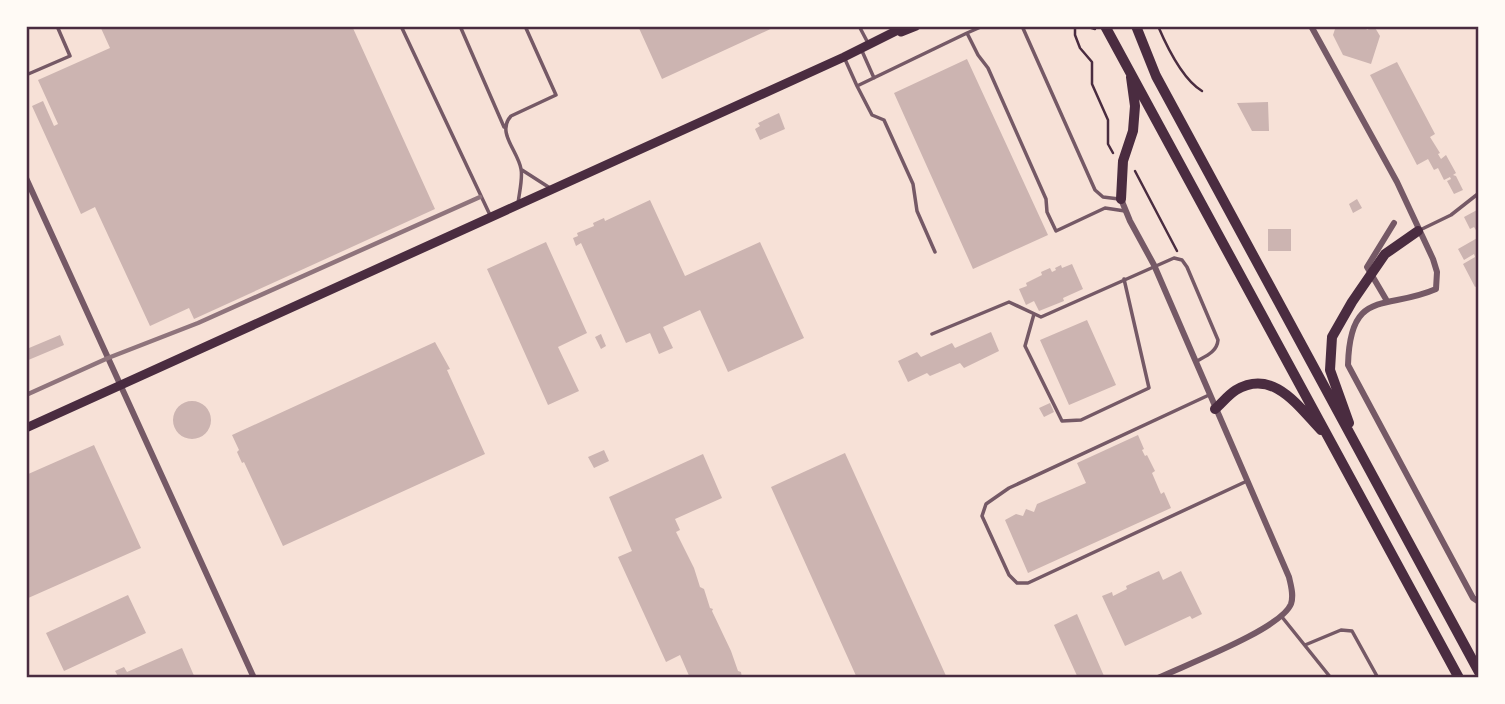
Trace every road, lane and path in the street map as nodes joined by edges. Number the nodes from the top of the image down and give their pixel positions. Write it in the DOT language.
graph roads {
  1 [pos="57,26"];
  2 [pos="401,26"];
  3 [pos="460,26"];
  4 [pos="525,26"];
  5 [pos="859,26"];
  6 [pos="906,26"];
  7 [pos="916,26"];
  8 [pos="983,26"];
  9 [pos="1023,26"];
  10 [pos="1105,26"];
  11 [pos="1136,26"];
  12 [pos="1158,26"];
  13 [pos="1311,26"];
  14 [pos="967,33"];
  15 [pos="886,37"];
  16 [pos="865,47"];
  17 [pos="844,57"];
  18 [pos="1130,70"];
  19 [pos="26,75"];
  20 [pos="874,78"];
  21 [pos="857,86"];
  22 [pos="1202,91"];
  23 [pos="505,129"];
  24 [pos="522,170"];
  25 [pos="26,178"];
  26 [pos="552,190"];
  27 [pos="1479,193"];
  28 [pos="1121,199"];
  29 [pos="517,205"];
  30 [pos="1125,211"];
  31 [pos="491,217"];
  32 [pos="1394,223"];
  33 [pos="1419,234"];
  34 [pos="935,252"];
  35 [pos="1154,265"];
  36 [pos="1371,274"];
  37 [pos="1124,279"];
  38 [pos="1387,301"];
  39 [pos="1034,314"];
  40 [pos="932,334"];
  41 [pos="1195,362"];
  42 [pos="121,386"];
  43 [pos="1209,395"];
  44 [pos="1215,409"];
  45 [pos="26,428"];
  46 [pos="1331,441"];
  47 [pos="1359,453"];
  48 [pos="1247,481"];
  49 [pos="1479,601"];
  50 [pos="1282,617"];
  51 [pos="1305,645"];
  52 [pos="1479,672"];
  53 [pos="254,678"];
  54 [pos="1158,678"];
  55 [pos="1331,678"];
  56 [pos="1378,678"];
  57 [pos="1459,678"];
  1 -- 19 [label="lane"];
  2 -- 31 [label="lane"];
  3 -- 23 [label="lane"];
  4 -- 23 [label="lane"];
  5 -- 16 [label="lane"];
  6 -- 15 [label="main road"];
  7 -- 15 [label="main road"];
  8 -- 14 [label="lane"];
  9 -- 28 [label="lane"];
  10 -- 18 [label="main road"];
  11 -- 47 [label="main road"];
  12 -- 22 [label="path"];
  13 -- 33 [label="street"];
  14 -- 20 [label="lane"];
  14 -- 30 [label="lane"];
  15 -- 16 [label="main road"];
  16 -- 17 [label="main road"];
  16 -- 20 [label="lane"];
  17 -- 21 [label="lane"];
  17 -- 26 [label="main road"];
  18 -- 28 [label="main road"];
  18 -- 46 [label="main road"];
  20 -- 21 [label="lane"];
  21 -- 34 [label="lane"];
  23 -- 24 [label="lane"];
  24 -- 26 [label="lane"];
  24 -- 29 [label="lane"];
  25 -- 42 [label="street"];
  26 -- 29 [label="main road"];
  27 -- 33 [label="lane"];
  28 -- 30 [label="street"];
  29 -- 31 [label="main road"];
  30 -- 35 [label="street"];
  31 -- 42 [label="main road"];
  32 -- 36 [label="street"];
  33 -- 36 [label="main road"];
  33 -- 38 [label="street"];
  35 -- 37 [label="lane"];
  35 -- 41 [label="street"];
  35 -- 41 [label="lane"];
  36 -- 38 [label="street"];
  36 -- 47 [label="main road"];
  37 -- 39 [label="lane"];
  37 -- 39 [label="lane"];
  38 -- 49 [label="street"];
  39 -- 40 [label="lane"];
  41 -- 43 [label="street"];
  42 -- 45 [label="main road"];
  42 -- 53 [label="street"];
  43 -- 44 [label="street"];
  43 -- 48 [label="lane"];
  44 -- 46 [label="main road"];
  44 -- 48 [label="street"];
  46 -- 57 [label="main road"];
  47 -- 52 [label="main road"];
  48 -- 50 [label="street"];
  50 -- 51 [label="lane"];
  50 -- 54 [label="street"];
  51 -- 55 [label="lane"];
  51 -- 56 [label="lane"];
}
